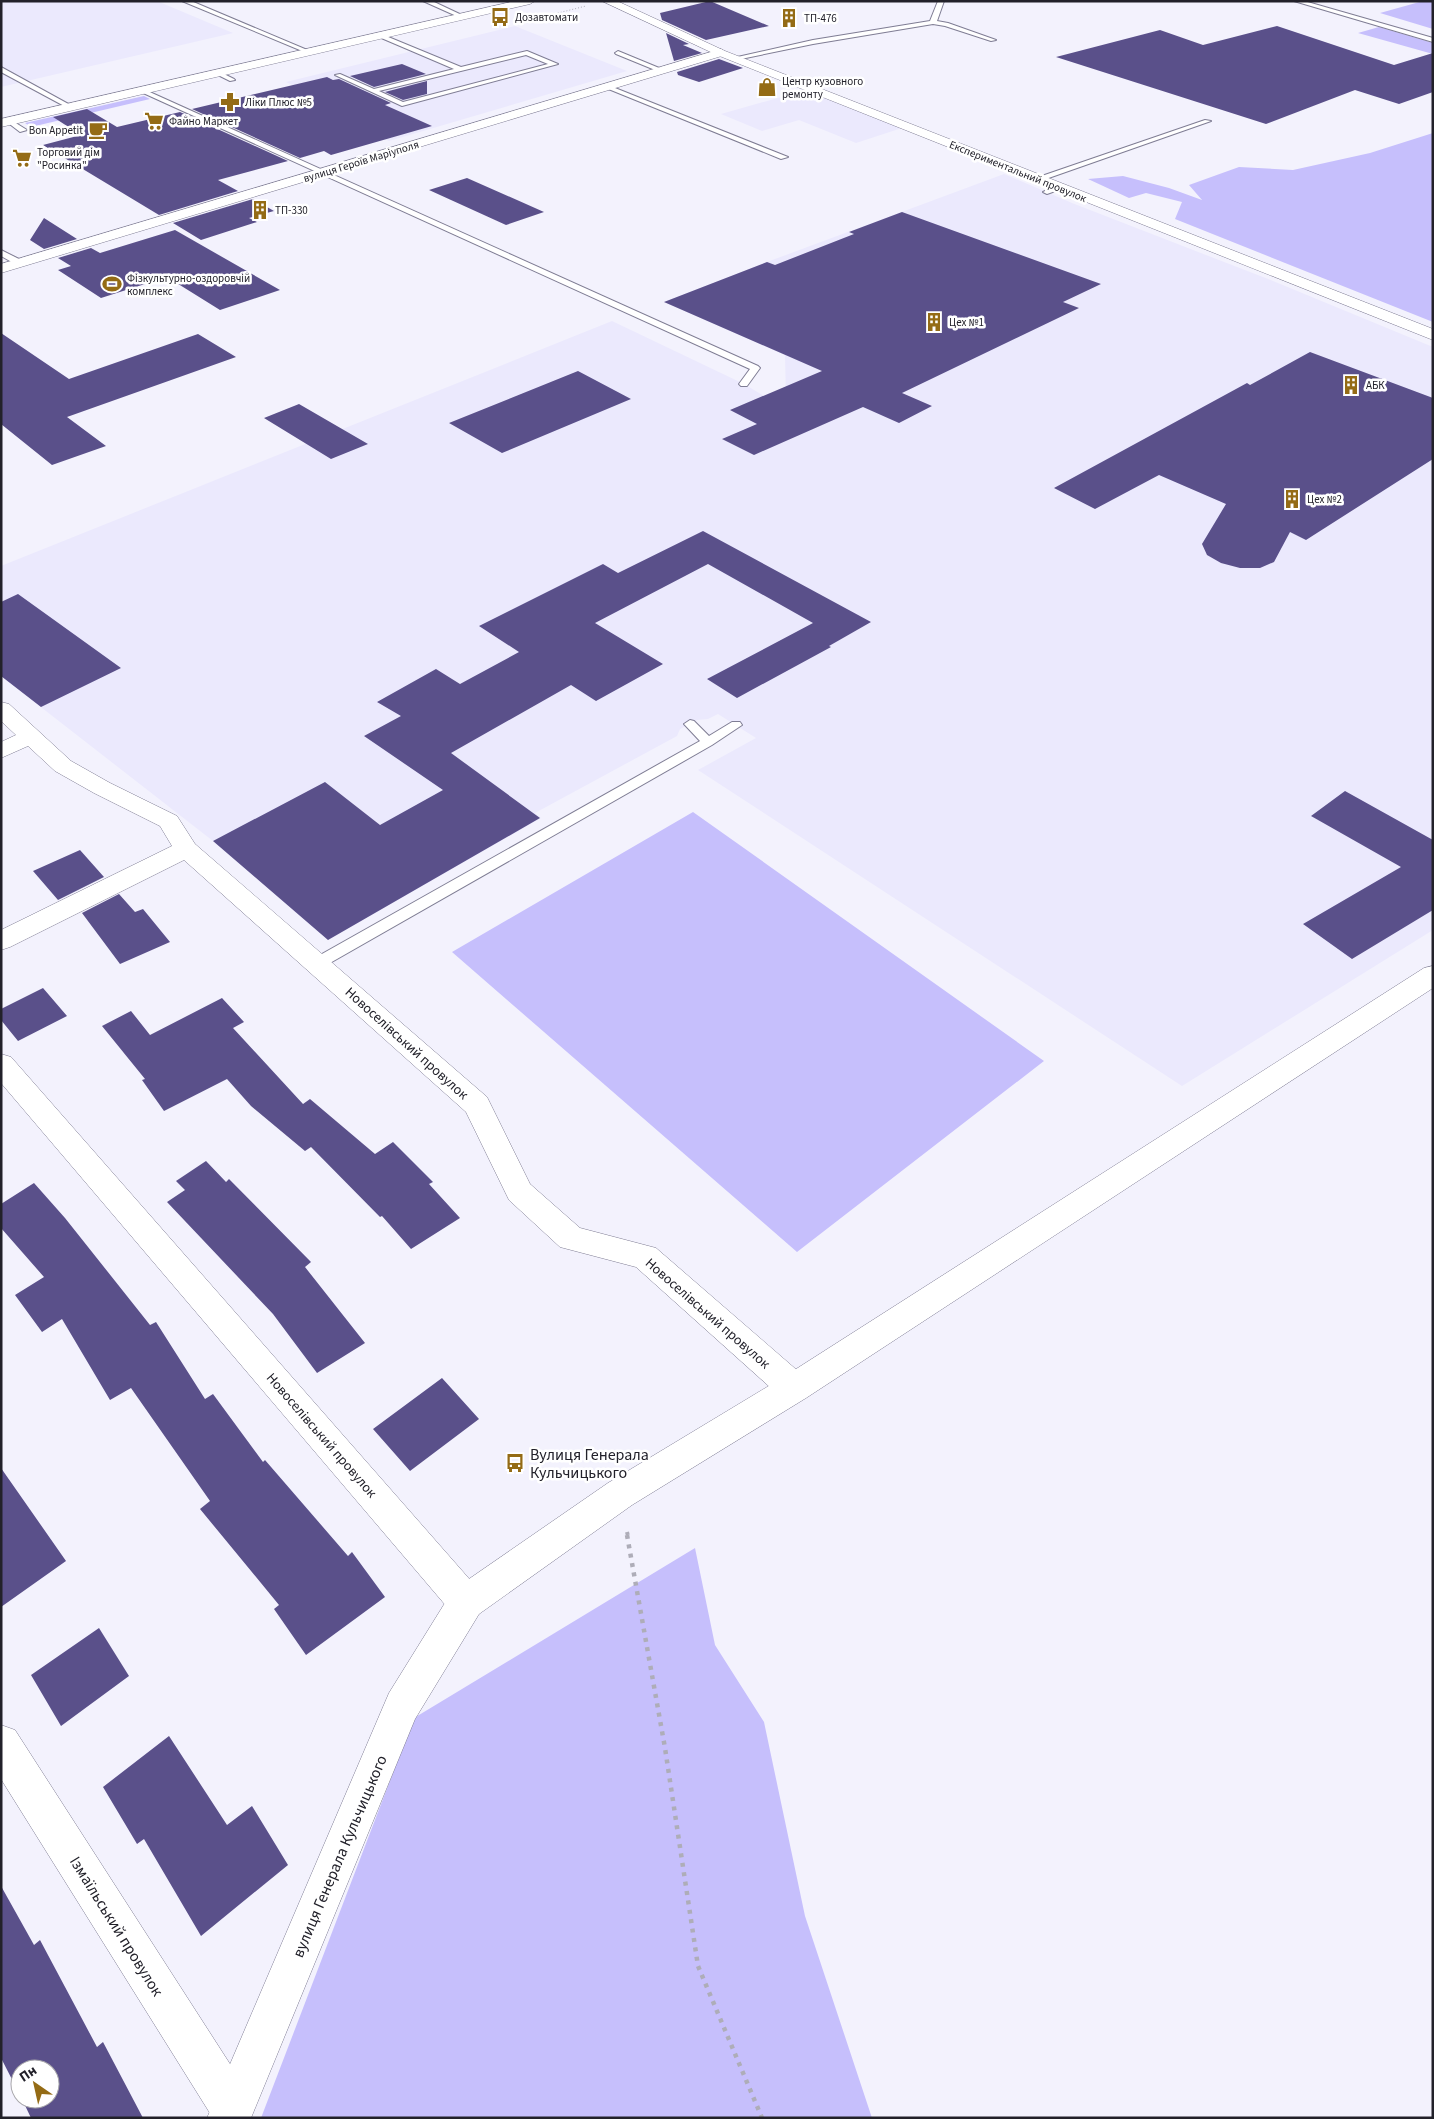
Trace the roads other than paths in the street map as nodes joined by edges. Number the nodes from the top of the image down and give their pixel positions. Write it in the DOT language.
graph roads {
  1 [pos="185,1"];
  2 [pos="426,1"];
  3 [pos="530,1"];
  4 [pos="607,1"];
  5 [pos="941,1"];
  6 [pos="1297,1"];
  7 [pos="463,17"];
  8 [pos="933,22"];
  9 [pos="381,36"];
  10 [pos="993,40"];
  11 [pos="1433,40"];
  12 [pos="310,52"];
  13 [pos="618,53"];
  14 [pos="721,53"];
  15 [pos="736,58"];
  16 [pos="1,68"];
  17 [pos="460,69"];
  18 [pos="662,70"];
  19 [pos="218,73"];
  20 [pos="338,75"];
  21 [pos="232,80"];
  22 [pos="608,87"];
  23 [pos="143,90"];
  24 [pos="373,91"];
  25 [pos="179,97"];
  26 [pos="166,100"];
  27 [pos="70,107"];
  28 [pos="1207,121"];
  29 [pos="5,122"];
  30 [pos="24,130"];
  31 [pos="784,157"];
  32 [pos="324,172"];
  33 [pos="1037,179"];
  34 [pos="1,252"];
  35 [pos="20,263"];
  36 [pos="1,269"];
  37 [pos="1433,335"];
  38 [pos="744,384"];
  39 [pos="1,708"];
  40 [pos="690,724"];
  41 [pos="736,725"];
  42 [pos="32,736"];
  43 [pos="708,742"];
  44 [pos="1,751"];
  45 [pos="186,849"];
  46 [pos="1,941"];
  47 [pos="318,963"];
  48 [pos="1433,975"];
  49 [pos="1,1064"];
  50 [pos="794,1388"];
  51 [pos="466,1602"];
  52 [pos="1,1744"];
  53 [pos="231,2113"];
  1 -- 12 [label="lane"];
  2 -- 7 [label="lane"];
  3 -- 7 [label="street"];
  4 -- 14 [label="street, Експериментальний провулок"];
  5 -- 8 [label="lane"];
  6 -- 11 [label="lane"];
  7 -- 9 [label="street"];
  8 -- 10 [label="lane"];
  8 -- 15 [label="lane"];
  9 -- 12 [label="street"];
  9 -- 17 [label="lane"];
  12 -- 19 [label="street"];
  13 -- 18 [label="lane"];
  14 -- 15 [label="street, Експериментальний провулок"];
  14 -- 18 [label="street, вулиця Героїв Маріуполя"];
  15 -- 33 [label="street, Експериментальний провулок"];
  16 -- 27 [label="lane"];
  17 -- 24 [label="lane"];
  17 -- 24 [label="lane"];
  18 -- 22 [label="street, вулиця Героїв Маріуполя"];
  19 -- 21 [label="lane"];
  19 -- 23 [label="street"];
  20 -- 24 [label="lane"];
  22 -- 31 [label="lane"];
  22 -- 32 [label="street, вулиця Героїв Маріуполя"];
  23 -- 26 [label="lane"];
  23 -- 27 [label="street"];
  25 -- 26 [label="lane"];
  26 -- 32 [label="lane"];
  27 -- 29 [label="street"];
  28 -- 33 [label="lane"];
  29 -- 30 [label="lane"];
  32 -- 35 [label="street, вулиця Героїв Маріуполя"];
  32 -- 38 [label="lane"];
  33 -- 37 [label="street, Експериментальний провулок"];
  34 -- 35 [label="lane"];
  35 -- 36 [label="street, вулиця Героїв Маріуполя"];
  39 -- 42 [label="street, Новоселівський провулок"];
  40 -- 43 [label="lane"];
  41 -- 43 [label="lane"];
  42 -- 44 [label="street"];
  42 -- 45 [label="street, Новоселівський провулок"];
  43 -- 47 [label="lane"];
  45 -- 46 [label="street"];
  45 -- 47 [label="street, Новоселівський провулок"];
  47 -- 50 [label="street, Новоселівський провулок"];
  48 -- 50 [label="street"];
  49 -- 51 [label="street, Новоселівський провулок"];
  50 -- 51 [label="street"];
  51 -- 53 [label="street, вулиця Генерала Кульчицького"];
  52 -- 53 [label="street, Ізмаїльський провулок"];
}
